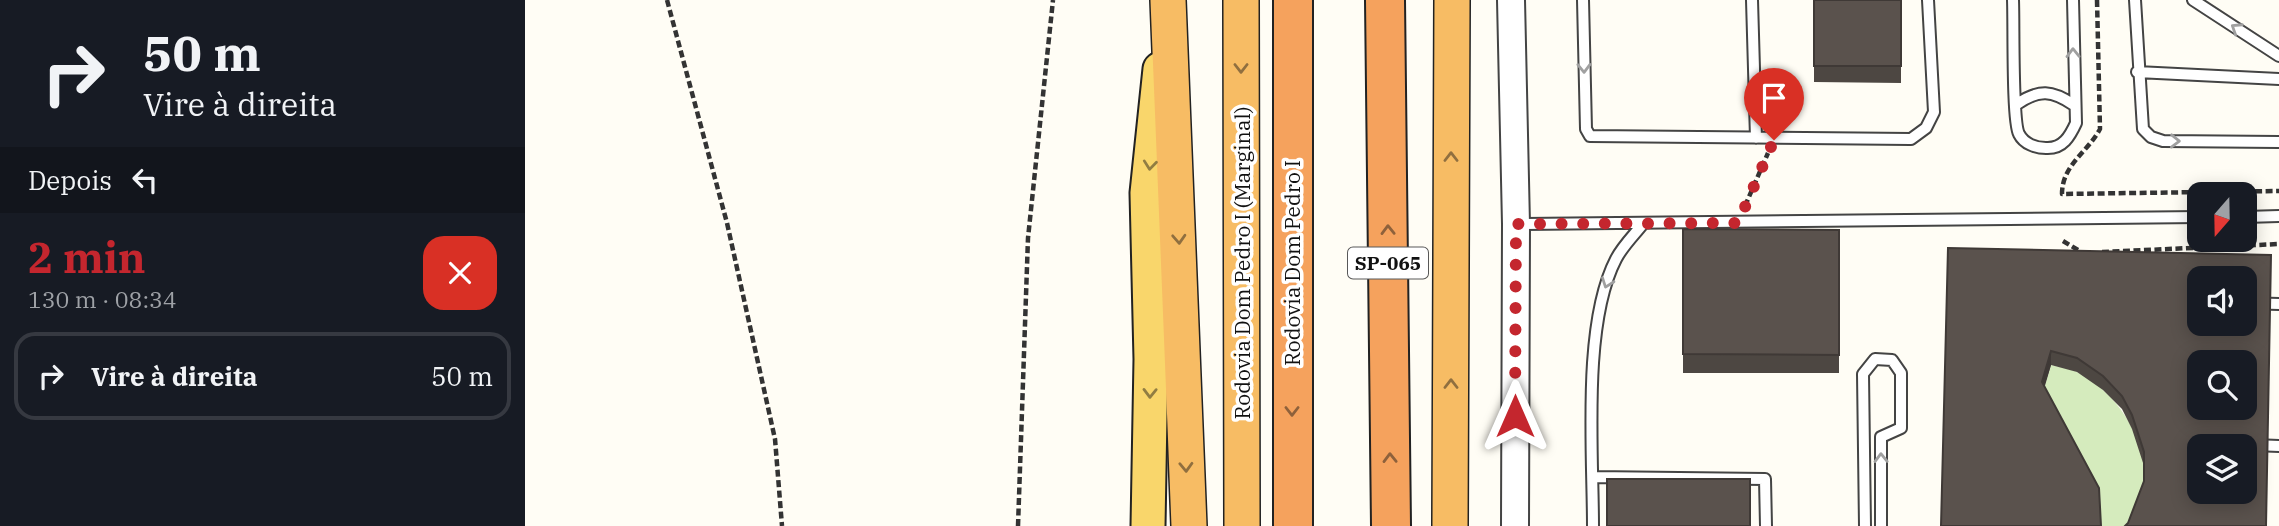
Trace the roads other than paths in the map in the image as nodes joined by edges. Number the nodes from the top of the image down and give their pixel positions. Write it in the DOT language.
graph roads {
  1 [pos="1167,0"];
  2 [pos="1241,0"];
  3 [pos="1293,0"];
  4 [pos="1385,0"];
  5 [pos="1452,0"];
  6 [pos="1511,0"];
  7 [pos="1583,0"];
  8 [pos="1752,0"];
  9 [pos="1928,0"];
  10 [pos="2013,0"];
  11 [pos="2073,0"];
  12 [pos="2135,0"];
  13 [pos="2193,0"];
  14 [pos="2279,56"];
  15 [pos="2137,72"];
  16 [pos="2279,79"];
  17 [pos="2017,104"];
  18 [pos="2074,105"];
  19 [pos="1756,138"];
  20 [pos="2279,142"];
  21 [pos="2257,216"];
  22 [pos="2279,216"];
  23 [pos="2187,218"];
  24 [pos="1516,224"];
  25 [pos="1642,225"];
  26 [pos="2257,303"];
  27 [pos="2279,304"];
  28 [pos="2257,445"];
  29 [pos="2279,446"];
  30 [pos="1593,477"];
  31 [pos="1148,526"];
  32 [pos="1189,526"];
  33 [pos="1242,526"];
  34 [pos="1293,526"];
  35 [pos="1391,526"];
  36 [pos="1450,526"];
  37 [pos="1514,526"];
  38 [pos="1593,526"];
  39 [pos="1766,526"];
  40 [pos="1865,526"];
  41 [pos="1881,526"];
  1 -- 31 [label="main road, one-way"];
  1 -- 32 [label="highway, one-way"];
  2 -- 33 [label="highway, Rodovia Dom Pedro I (Marginal), one-way"];
  3 -- 34 [label="highway, Rodovia Dom Pedro I, one-way"];
  35 -- 4 [label="highway, SP-065, one-way"];
  36 -- 5 [label="highway, SP-065, one-way"];
  6 -- 24 [label="street"];
  7 -- 19 [label="lane, one-way"];
  8 -- 19 [label="lane"];
  9 -- 19 [label="lane"];
  10 -- 17 [label="lane"];
  18 -- 11 [label="lane, one-way"];
  12 -- 15 [label="lane"];
  14 -- 13 [label="lane, one-way"];
  15 -- 16 [label="lane"];
  15 -- 20 [label="lane, one-way"];
  17 -- 18 [label="lane"];
  17 -- 18 [label="lane"];
  21 -- 22 [label="lane"];
  23 -- 25 [label="lane"];
  24 -- 25 [label="lane"];
  24 -- 37 [label="street"];
  25 -- 30 [label="lane, one-way"];
  26 -- 27 [label="lane"];
  28 -- 29 [label="lane"];
  30 -- 38 [label="lane"];
  30 -- 39 [label="lane"];
  41 -- 40 [label="lane, one-way"];
}
